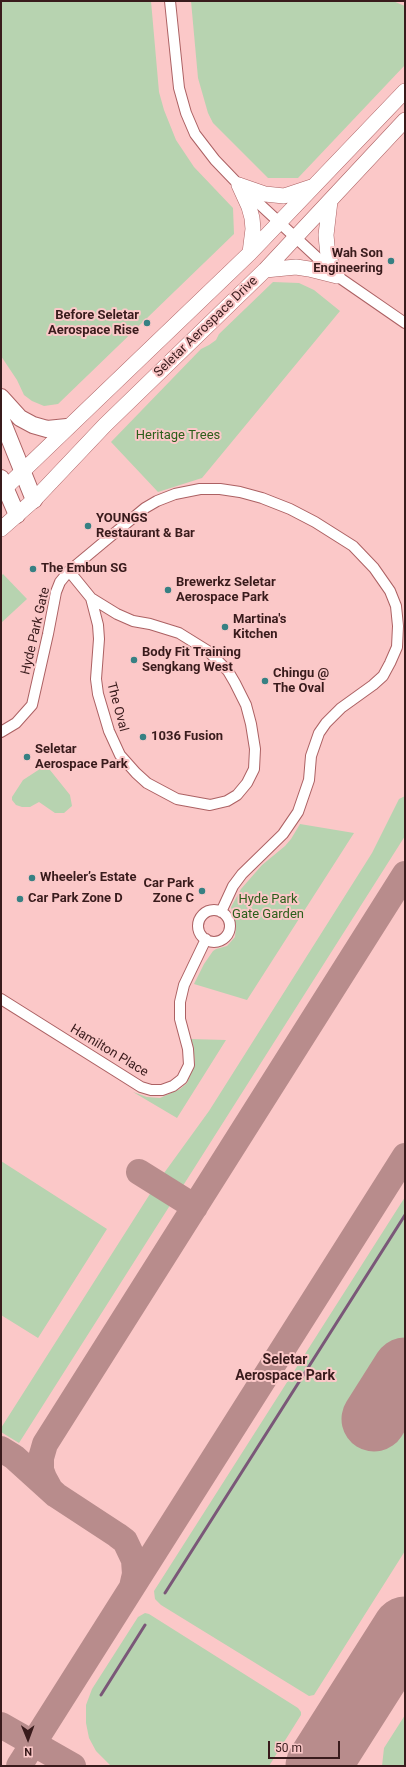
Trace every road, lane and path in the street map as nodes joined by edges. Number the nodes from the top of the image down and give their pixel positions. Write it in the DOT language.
graph roads {
  1 [pos="170,1"];
  2 [pos="405,91"];
  3 [pos="405,120"];
  4 [pos="239,185"];
  5 [pos="316,185"];
  6 [pos="330,202"];
  7 [pos="279,224"];
  8 [pos="296,238"];
  9 [pos="250,253"];
  10 [pos="265,270"];
  11 [pos="337,276"];
  12 [pos="405,323"];
  13 [pos="1,397"];
  14 [pos="1,418"];
  15 [pos="67,427"];
  16 [pos="23,472"];
  17 [pos="2,486"];
  18 [pos="34,500"];
  19 [pos="17,515"];
  20 [pos="1,528"];
  21 [pos="69,571"];
  22 [pos="91,598"];
  23 [pos="117,614"];
  24 [pos="98,625"];
  25 [pos="1,732"];
  26 [pos="221,912"];
  27 [pos="206,939"];
  28 [pos="1,999"];
  1 -- 4 [label="street"];
  2 -- 5 [label="street, Seletar Aerospace Drive"];
  3 -- 6 [label="street, Seletar Aerospace Drive"];
  4 -- 5 [label="street"];
  4 -- 7 [label="street"];
  4 -- 9 [label="street"];
  5 -- 7 [label="street, Seletar Aerospace Drive"];
  6 -- 8 [label="street, Seletar Aerospace Drive"];
  6 -- 11 [label="street"];
  7 -- 8 [label="street"];
  7 -- 9 [label="street, Seletar Aerospace Drive"];
  8 -- 10 [label="street, Seletar Aerospace Drive"];
  8 -- 11 [label="street"];
  9 -- 15 [label="street, Seletar Aerospace Drive"];
  10 -- 11 [label="street"];
  10 -- 18 [label="street, Seletar Aerospace Drive"];
  11 -- 12 [label="street"];
  13 -- 15 [label="main road"];
  14 -- 16 [label="main road"];
  15 -- 16 [label="street, Seletar Aerospace Drive"];
  16 -- 17 [label="street, Seletar Aerospace Drive"];
  16 -- 18 [label="main road"];
  17 -- 19 [label="main road"];
  18 -- 19 [label="street, Seletar Aerospace Drive"];
  19 -- 20 [label="street, Seletar Aerospace Drive"];
  21 -- 22 [label="street, The Oval"];
  21 -- 25 [label="street, Hyde Park Gate"];
  21 -- 26 [label="street, Hyde Park Gate"];
  22 -- 23 [label="street, The Oval"];
  22 -- 24 [label="street, The Oval"];
  23 -- 24 [label="street"];
  23 -- 24 [label="street, The Oval"];
  26 -- 27 [label="street"];
  26 -- 27 [label="street"];
  27 -- 28 [label="street, Hamilton Place"];
}
